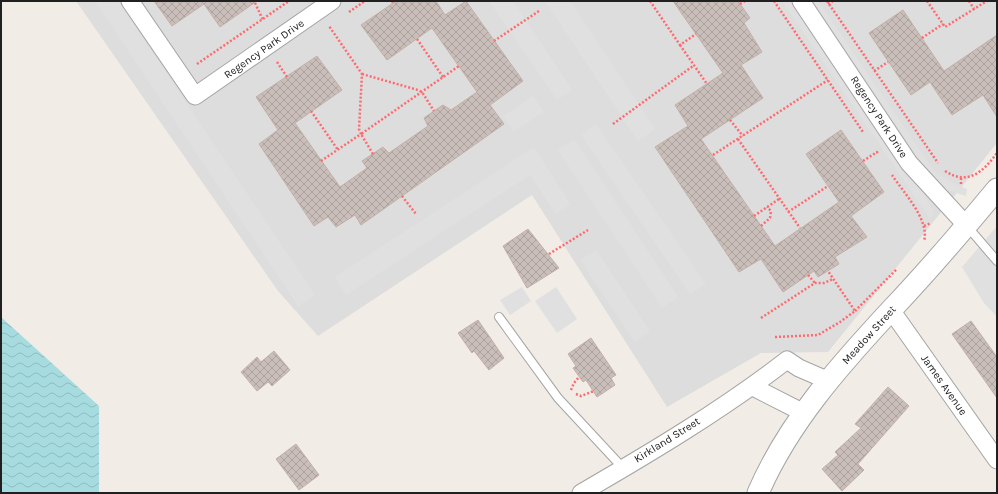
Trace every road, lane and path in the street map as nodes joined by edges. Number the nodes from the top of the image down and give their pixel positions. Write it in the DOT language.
graph roads {
  1 [pos="130,1"];
  2 [pos="289,1"];
  3 [pos="650,1"];
  4 [pos="745,1"];
  5 [pos="774,1"];
  6 [pos="801,1"];
  7 [pos="827,1"];
  8 [pos="927,1"];
  9 [pos="969,1"];
  10 [pos="987,1"];
  11 [pos="255,2"];
  12 [pos="740,4"];
  13 [pos="325,6"];
  14 [pos="974,9"];
  15 [pos="539,11"];
  16 [pos="263,19"];
  17 [pos="266,24"];
  18 [pos="943,24"];
  19 [pos="696,34"];
  20 [pos="922,38"];
  21 [pos="417,39"];
  22 [pos="494,41"];
  23 [pos="680,45"];
  24 [pos="273,56"];
  25 [pos="888,62"];
  26 [pos="459,66"];
  27 [pos="694,66"];
  28 [pos="193,67"];
  29 [pos="846,67"];
  30 [pos="874,71"];
  31 [pos="362,74"];
  32 [pos="869,75"];
  33 [pos="287,76"];
  34 [pos="443,77"];
  35 [pos="828,80"];
  36 [pos="707,84"];
  37 [pos="422,92"];
  38 [pos="312,111"];
  39 [pos="434,111"];
  40 [pos="730,120"];
  41 [pos="613,124"];
  42 [pos="864,133"];
  43 [pos="361,134"];
  44 [pos="743,136"];
  45 [pos="738,139"];
  46 [pos="872,146"];
  47 [pos="338,150"];
  48 [pos="877,152"];
  49 [pos="997,153"];
  50 [pos="373,154"];
  51 [pos="713,155"];
  52 [pos="881,158"];
  53 [pos="321,161"];
  54 [pos="863,161"];
  55 [pos="889,170"];
  56 [pos="961,178"];
  57 [pos="961,185"];
  58 [pos="828,186"];
  59 [pos="997,189"];
  60 [pos="402,196"];
  61 [pos="779,199"];
  62 [pos="767,207"];
  63 [pos="788,212"];
  64 [pos="416,214"];
  65 [pos="754,216"];
  66 [pos="930,223"];
  67 [pos="761,226"];
  68 [pos="924,226"];
  69 [pos="967,226"];
  70 [pos="800,228"];
  71 [pos="588,230"];
  72 [pos="922,244"];
  73 [pos="549,254"];
  74 [pos="997,261"];
  75 [pos="899,267"];
  76 [pos="828,271"];
  77 [pos="808,275"];
  78 [pos="833,279"];
  79 [pos="815,283"];
  80 [pos="891,310"];
  81 [pos="855,311"];
  82 [pos="499,317"];
  83 [pos="761,318"];
  84 [pos="775,337"];
  85 [pos="579,377"];
  86 [pos="829,381"];
  87 [pos="753,387"];
  88 [pos="573,392"];
  89 [pos="804,413"];
  90 [pos="997,460"];
  91 [pos="623,468"];
  92 [pos="582,493"];
  93 [pos="758,493"];
  1 -- 13 [label="street, Regency Park Drive"];
  2 -- 16 [label="path"];
  3 -- 23 [label="path"];
  4 -- 12 [label="path"];
  5 -- 35 [label="path"];
  6 -- 29 [label="street, Regency Park Drive"];
  7 -- 30 [label="path"];
  8 -- 18 [label="path"];
  9 -- 14 [label="path"];
  10 -- 14 [label="path"];
  11 -- 16 [label="path"];
  13 -- 31 [label="path"];
  14 -- 18 [label="path"];
  15 -- 22 [label="path"];
  16 -- 17 [label="path"];
  16 -- 28 [label="path"];
  18 -- 20 [label="path"];
  19 -- 23 [label="path"];
  21 -- 34 [label="path"];
  23 -- 27 [label="path"];
  24 -- 33 [label="path"];
  25 -- 30 [label="path"];
  26 -- 34 [label="path"];
  27 -- 36 [label="path"];
  27 -- 41 [label="path"];
  29 -- 35 [label="path"];
  29 -- 69 [label="street, Regency Park Drive"];
  30 -- 32 [label="path"];
  30 -- 56 [label="path"];
  31 -- 37 [label="path"];
  31 -- 43 [label="path"];
  34 -- 37 [label="path"];
  35 -- 42 [label="path"];
  35 -- 44 [label="path"];
  37 -- 39 [label="path"];
  37 -- 43 [label="path"];
  38 -- 47 [label="path"];
  40 -- 44 [label="path"];
  43 -- 47 [label="path"];
  43 -- 50 [label="path"];
  44 -- 45 [label="path"];
  45 -- 51 [label="path"];
  45 -- 61 [label="path"];
  46 -- 48 [label="path"];
  47 -- 53 [label="path"];
  48 -- 52 [label="path"];
  48 -- 54 [label="path"];
  49 -- 56 [label="path"];
  55 -- 68 [label="path"];
  56 -- 57 [label="path"];
  58 -- 63 [label="path"];
  59 -- 69 [label="street, Meadow Street"];
  60 -- 64 [label="path"];
  61 -- 62 [label="path"];
  61 -- 63 [label="path"];
  62 -- 65 [label="path"];
  62 -- 67 [label="path"];
  63 -- 70 [label="path"];
  66 -- 68 [label="path"];
  68 -- 72 [label="path"];
  69 -- 74 [label="lane"];
  69 -- 80 [label="street, Meadow Street"];
  71 -- 73 [label="path"];
  75 -- 81 [label="path"];
  76 -- 78 [label="path"];
  77 -- 79 [label="path"];
  78 -- 79 [label="path"];
  78 -- 81 [label="path"];
  79 -- 83 [label="path"];
  80 -- 86 [label="street, Meadow Street"];
  80 -- 90 [label="street, James Avenue"];
  81 -- 84 [label="path"];
  82 -- 91 [label="lane"];
  85 -- 88 [label="path"];
  86 -- 87 [label="street, Kirkland Street"];
  86 -- 89 [label="street, Meadow Street"];
  87 -- 89 [label="street"];
  87 -- 91 [label="street, Kirkland Street"];
  89 -- 93 [label="street, Meadow Street"];
  91 -- 92 [label="street, Kirkland Street"];
}
